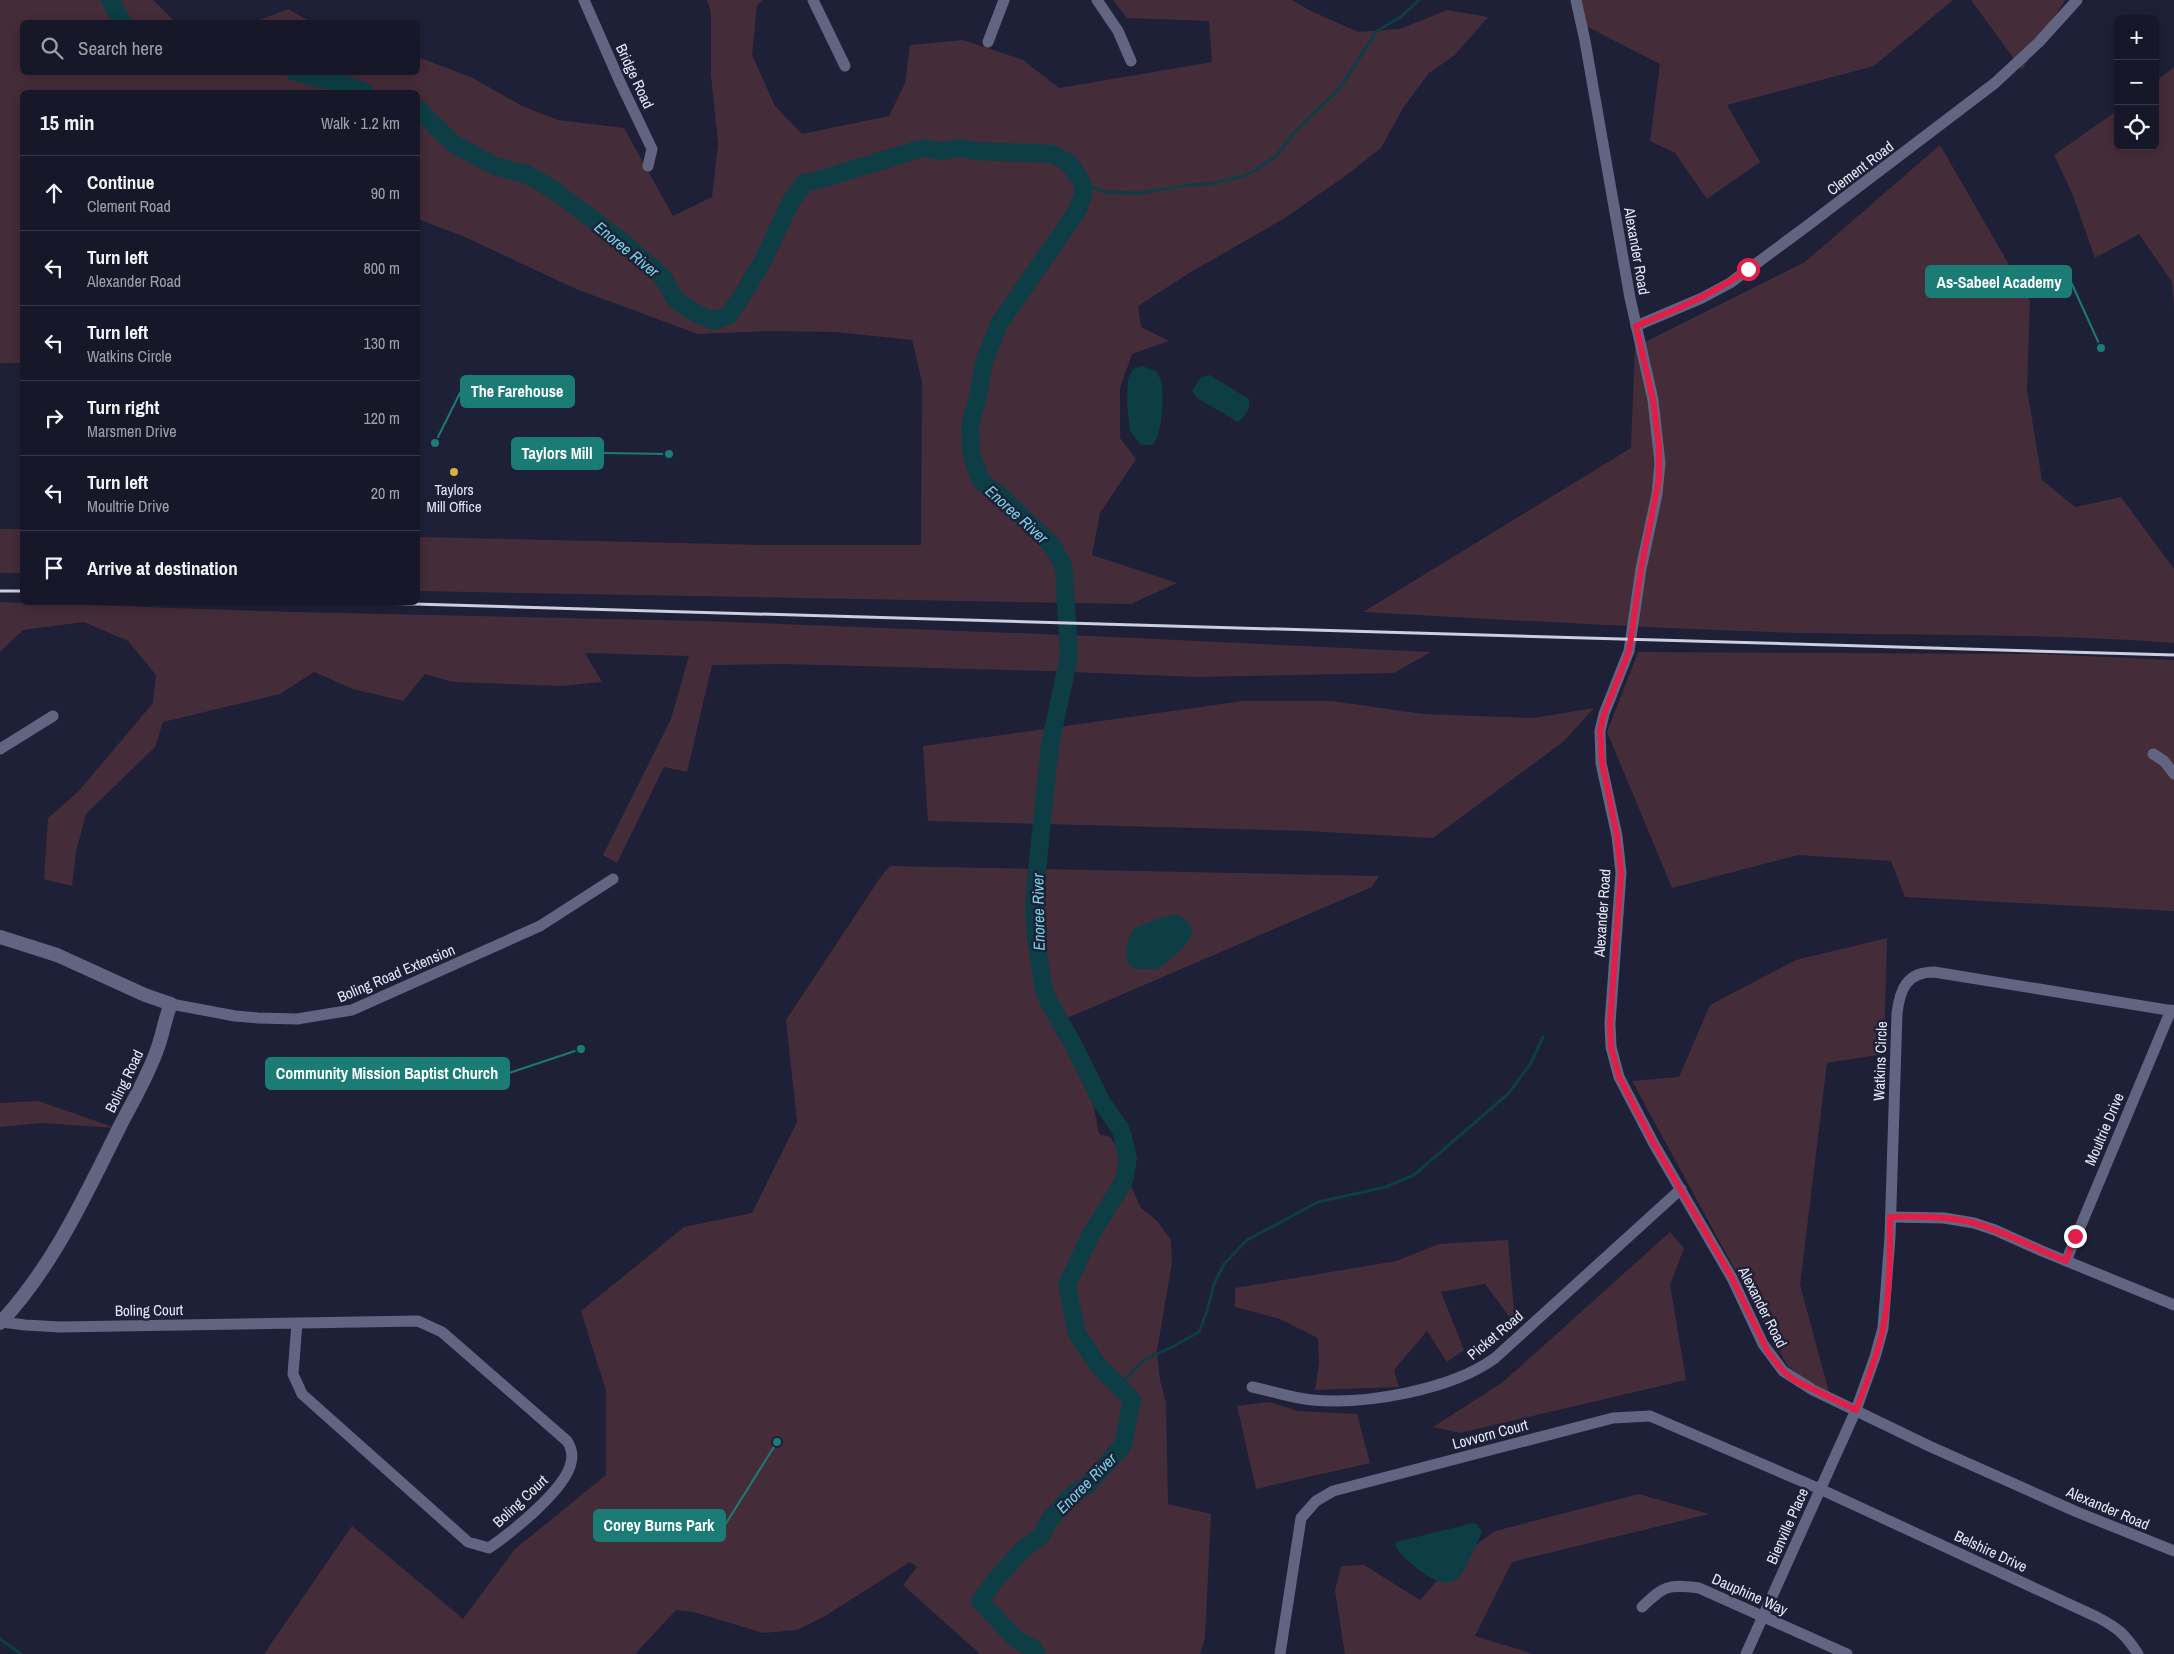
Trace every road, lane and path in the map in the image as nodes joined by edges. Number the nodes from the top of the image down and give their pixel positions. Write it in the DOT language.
graph roads {
  1 [pos="584,0"];
  2 [pos="813,0"];
  3 [pos="1004,0"];
  4 [pos="1097,0"];
  5 [pos="1576,0"];
  6 [pos="2078,0"];
  7 [pos="988,42"];
  8 [pos="1131,61"];
  9 [pos="845,66"];
  10 [pos="648,166"];
  11 [pos="1636,326"];
  12 [pos="53,716"];
  13 [pos="0,749"];
  14 [pos="2153,754"];
  15 [pos="2174,774"];
  16 [pos="613,879"];
  17 [pos="0,937"];
  18 [pos="171,1004"];
  19 [pos="2172,1011"];
  20 [pos="1681,1189"];
  21 [pos="1890,1217"];
  22 [pos="2066,1261"];
  23 [pos="2174,1305"];
  24 [pos="1,1322"];
  25 [pos="297,1323"];
  26 [pos="1252,1387"];
  27 [pos="1856,1410"];
  28 [pos="1820,1489"];
  29 [pos="2174,1551"];
  30 [pos="1642,1607"];
  31 [pos="1763,1616"];
  32 [pos="1280,1654"];
  33 [pos="1746,1654"];
  34 [pos="1848,1654"];
  35 [pos="2138,1654"];
  1 -- 10 [label="street, Bridge Road"];
  2 -- 9 [label="street"];
  3 -- 7 [label="street"];
  4 -- 8 [label="street"];
  5 -- 11 [label="street, Alexander Road"];
  6 -- 11 [label="street, Clement Road"];
  11 -- 20 [label="street, Alexander Road"];
  12 -- 13 [label="street"];
  14 -- 15 [label="street"];
  16 -- 18 [label="street, Boling Road Extension"];
  17 -- 18 [label="street"];
  18 -- 24 [label="street, Boling Road"];
  19 -- 21 [label="street, Watkins Circle"];
  19 -- 22 [label="street, Moultrie Drive"];
  20 -- 26 [label="street, Picket Road"];
  20 -- 27 [label="street, Alexander Road"];
  21 -- 22 [label="street"];
  21 -- 27 [label="street, Watkins Circle"];
  22 -- 23 [label="street"];
  24 -- 25 [label="street, Boling Court"];
  25 -- 25 [label="street, Boling Court"];
  27 -- 28 [label="street, Bienville Place"];
  27 -- 29 [label="street, Alexander Road"];
  28 -- 31 [label="street, Bienville Place"];
  28 -- 32 [label="street, Lovvorn Court"];
  28 -- 35 [label="street, Belshire Drive"];
  30 -- 31 [label="street, Dauphine Way"];
  31 -- 33 [label="street, Bienville Place"];
  31 -- 34 [label="street, Dauphine Way"];
}
